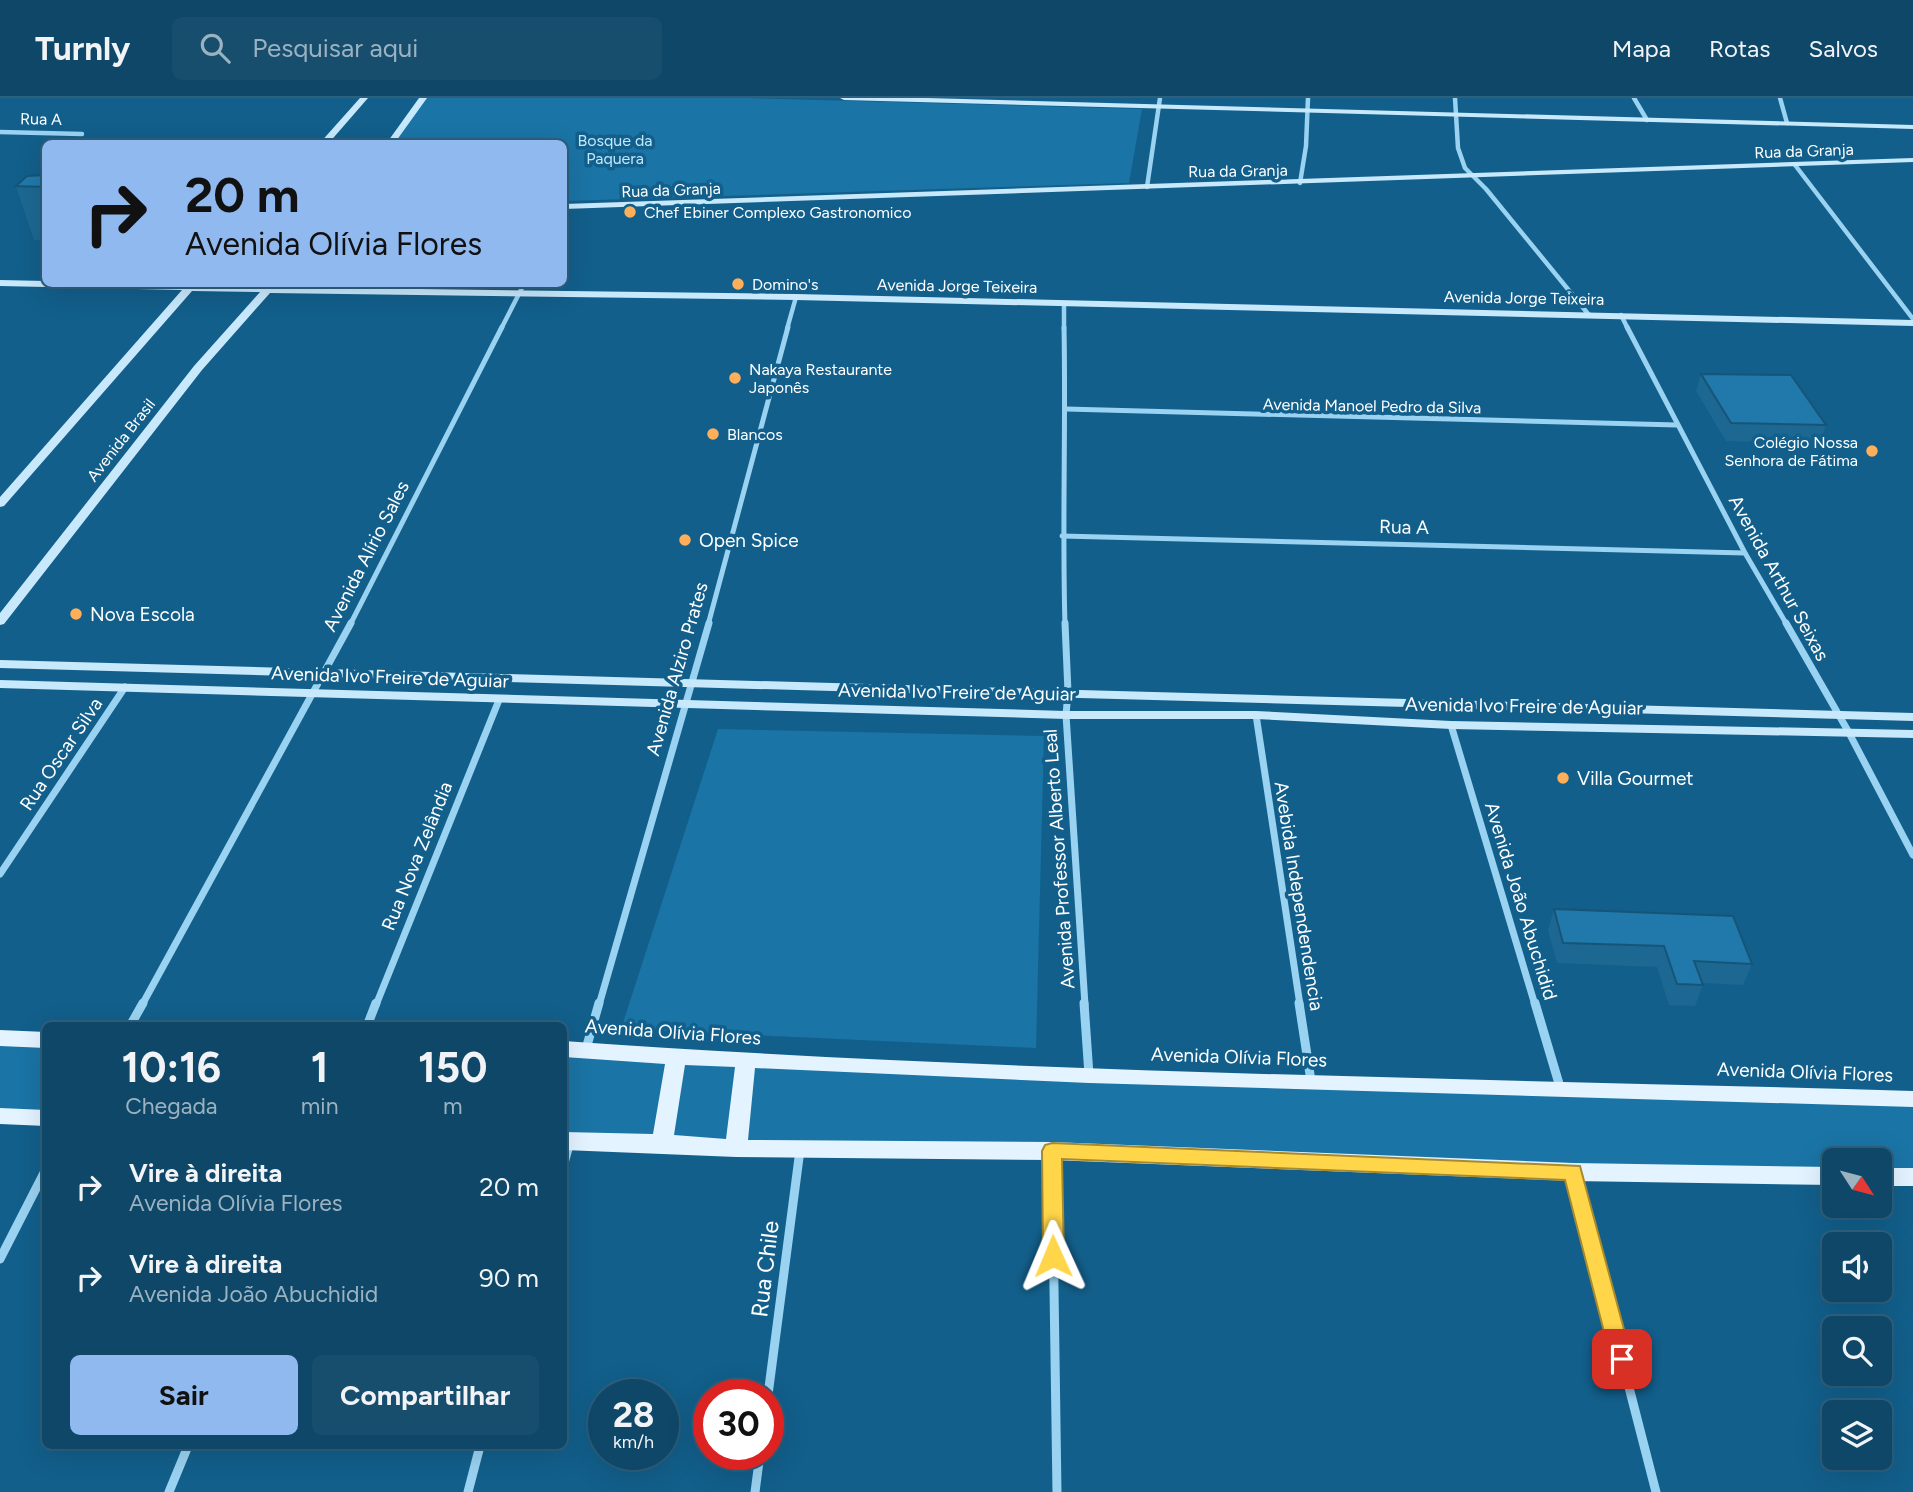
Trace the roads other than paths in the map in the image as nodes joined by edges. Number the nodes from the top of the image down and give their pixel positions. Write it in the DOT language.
graph roads {
  1 [pos="364,98"];
  2 [pos="424,98"];
  3 [pos="844,98"];
  4 [pos="1308,98"];
  5 [pos="1455,98"];
  6 [pos="1634,98"];
  7 [pos="1780,98"];
  8 [pos="1160,103"];
  9 [pos="1307,111"];
  10 [pos="1458,115"];
  11 [pos="1647,120"];
  12 [pos="1787,122"];
  13 [pos="1913,127"];
  14 [pos="0,132"];
  15 [pos="82,134"];
  16 [pos="327,140"];
  17 [pos="393,140"];
  18 [pos="1913,160"];
  19 [pos="1795,164"];
  20 [pos="1470,176"];
  21 [pos="1300,183"];
  22 [pos="1147,187"];
  23 [pos="567,207"];
  24 [pos="0,283"];
  25 [pos="42,283"];
  26 [pos="190,287"];
  27 [pos="270,287"];
  28 [pos="299,287"];
  29 [pos="523,287"];
  30 [pos="519,295"];
  31 [pos="796,297"];
  32 [pos="1064,304"];
  33 [pos="1589,314"];
  34 [pos="1620,315"];
  35 [pos="1913,321"];
  36 [pos="1066,409"];
  37 [pos="1677,425"];
  38 [pos="0,504"];
  39 [pos="1062,536"];
  40 [pos="1745,553"];
  41 [pos="0,621"];
  42 [pos="0,664"];
  43 [pos="327,671"];
  44 [pos="693,682"];
  45 [pos="0,684"];
  46 [pos="125,687"];
  47 [pos="1068,692"];
  48 [pos="313,693"];
  49 [pos="499,700"];
  50 [pos="686,704"];
  51 [pos="1066,715"];
  52 [pos="1256,715"];
  53 [pos="1838,715"];
  54 [pos="1913,717"];
  55 [pos="1451,725"];
  56 [pos="1848,731"];
  57 [pos="1913,734"];
  58 [pos="1913,855"];
  59 [pos="0,874"];
  60 [pos="132,1022"];
  61 [pos="369,1022"];
  62 [pos="0,1038"];
  63 [pos="42,1040"];
  64 [pos="567,1049"];
  65 [pos="586,1049"];
  66 [pos="676,1057"];
  67 [pos="746,1060"];
  68 [pos="1089,1075"];
  69 [pos="1311,1082"];
  70 [pos="1560,1087"];
  71 [pos="1913,1099"];
  72 [pos="0,1116"];
  73 [pos="42,1118"];
  74 [pos="567,1141"];
  75 [pos="663,1143"];
  76 [pos="736,1148"];
  77 [pos="800,1149"];
  78 [pos="1052,1151"];
  79 [pos="1573,1172"];
  80 [pos="1822,1176"];
  81 [pos="42,1177"];
  82 [pos="1892,1177"];
  83 [pos="1913,1177"];
  84 [pos="0,1259"];
  85 [pos="770,1379"];
  86 [pos="187,1449"];
  87 [pos="479,1449"];
  88 [pos="758,1470"];
  89 [pos="169,1492"];
  90 [pos="468,1492"];
  91 [pos="755,1492"];
  92 [pos="1057,1492"];
  93 [pos="1656,1492"];
  1 -- 16 [label="street"];
  2 -- 17 [label="street"];
  3 -- 8 [label="street"];
  4 -- 9 [label="street"];
  5 -- 10 [label="street"];
  6 -- 11 [label="street"];
  7 -- 12 [label="street"];
  8 -- 9 [label="street"];
  8 -- 22 [label="street"];
  9 -- 10 [label="street"];
  9 -- 21 [label="street"];
  10 -- 11 [label="street"];
  10 -- 20 [label="street"];
  11 -- 12 [label="street"];
  12 -- 13 [label="street"];
  14 -- 15 [label="street, Rua A"];
  18 -- 19 [label="street, Rua da Granja"];
  19 -- 20 [label="street, Rua da Granja"];
  19 -- 35 [label="street"];
  20 -- 21 [label="street, Rua da Granja"];
  20 -- 33 [label="street"];
  21 -- 22 [label="street, Rua da Granja"];
  22 -- 23 [label="street, Rua da Granja"];
  24 -- 25 [label="street, Avenida Jorge Teixeira"];
  26 -- 38 [label="street"];
  27 -- 41 [label="street, Avenida Brasil"];
  28 -- 30 [label="street, Avenida Jorge Teixeira"];
  29 -- 30 [label="street, Avenida Alírio Sales"];
  30 -- 31 [label="street, Avenida Jorge Teixeira"];
  30 -- 43 [label="street, Avenida Alírio Sales"];
  31 -- 32 [label="street, Avenida Jorge Teixeira"];
  31 -- 44 [label="street, Avenida Alziro Prates"];
  32 -- 33 [label="street, Avenida Jorge Teixeira"];
  32 -- 36 [label="street, Avenida Professor Alberto Leal"];
  33 -- 34 [label="street, Avenida Jorge Teixeira"];
  34 -- 35 [label="street, Avenida Jorge Teixeira"];
  34 -- 37 [label="street, Avenida Arthur Seixas"];
  36 -- 37 [label="street, Avenida Manoel Pedro da Silva"];
  36 -- 39 [label="street, Avenida Professor Alberto Leal"];
  37 -- 40 [label="street, Avenida Arthur Seixas"];
  39 -- 40 [label="street, Rua A"];
  39 -- 47 [label="street, Avenida Professor Alberto Leal"];
  40 -- 53 [label="street, Avenida Arthur Seixas"];
  42 -- 43 [label="street, Avenida Ivo Freire de Aguiar"];
  43 -- 44 [label="street, Avenida Ivo Freire de Aguiar"];
  43 -- 48 [label="street, Avenida Alírio Sales"];
  44 -- 47 [label="street, Avenida Ivo Freire de Aguiar"];
  44 -- 50 [label="street, Avenida Alziro Prates"];
  45 -- 46 [label="street, Avenida Ivo Freire de Aguiar"];
  46 -- 48 [label="street, Avenida Ivo Freire de Aguiar"];
  46 -- 59 [label="street, Rua Oscar Silva"];
  47 -- 51 [label="street, Avenida Professor Alberto Leal"];
  47 -- 53 [label="street, Avenida Ivo Freire de Aguiar"];
  48 -- 49 [label="street, Avenida Ivo Freire de Aguiar"];
  48 -- 60 [label="street, Avenida Alírio Sales"];
  49 -- 50 [label="street, Avenida Ivo Freire de Aguiar"];
  49 -- 61 [label="street, Rua Nova Zelândia"];
  50 -- 51 [label="street, Avenida Ivo Freire de Aguiar"];
  50 -- 65 [label="street, Avenida Alziro Prates"];
  51 -- 52 [label="street, Avenida Ivo Freire de Aguiar"];
  51 -- 68 [label="street, Avenida Professor Alberto Leal"];
  52 -- 55 [label="street, Avenida Ivo Freire de Aguiar"];
  52 -- 69 [label="street, Avebida Independendencia"];
  53 -- 54 [label="street, Avenida Ivo Freire de Aguiar"];
  53 -- 56 [label="street, Avenida Arthur Seixas"];
  55 -- 56 [label="street, Avenida Ivo Freire de Aguiar"];
  55 -- 70 [label="street, Avenida João Abuchidid"];
  56 -- 57 [label="street, Avenida Ivo Freire de Aguiar"];
  56 -- 58 [label="street, Avenida Arthur Seixas"];
  62 -- 63 [label="main road"];
  64 -- 65 [label="main road, Avenida Olívia Flores"];
  65 -- 66 [label="main road, Avenida Olívia Flores"];
  66 -- 67 [label="main road, Avenida Olívia Flores"];
  66 -- 75 [label="main road"];
  67 -- 68 [label="main road, Avenida Olívia Flores"];
  67 -- 76 [label="main road"];
  68 -- 69 [label="main road, Avenida Olívia Flores"];
  69 -- 70 [label="main road, Avenida Olívia Flores"];
  70 -- 71 [label="main road, Avenida Olívia Flores"];
  72 -- 73 [label="main road"];
  74 -- 75 [label="main road"];
  75 -- 76 [label="main road"];
  76 -- 77 [label="main road"];
  77 -- 78 [label="main road"];
  77 -- 85 [label="street, Rua Chile"];
  78 -- 79 [label="main road"];
  78 -- 92 [label="street"];
  79 -- 80 [label="main road"];
  79 -- 93 [label="street"];
  81 -- 84 [label="street"];
  82 -- 83 [label="main road"];
  86 -- 89 [label="street"];
  87 -- 90 [label="street"];
  88 -- 91 [label="street"];
}
